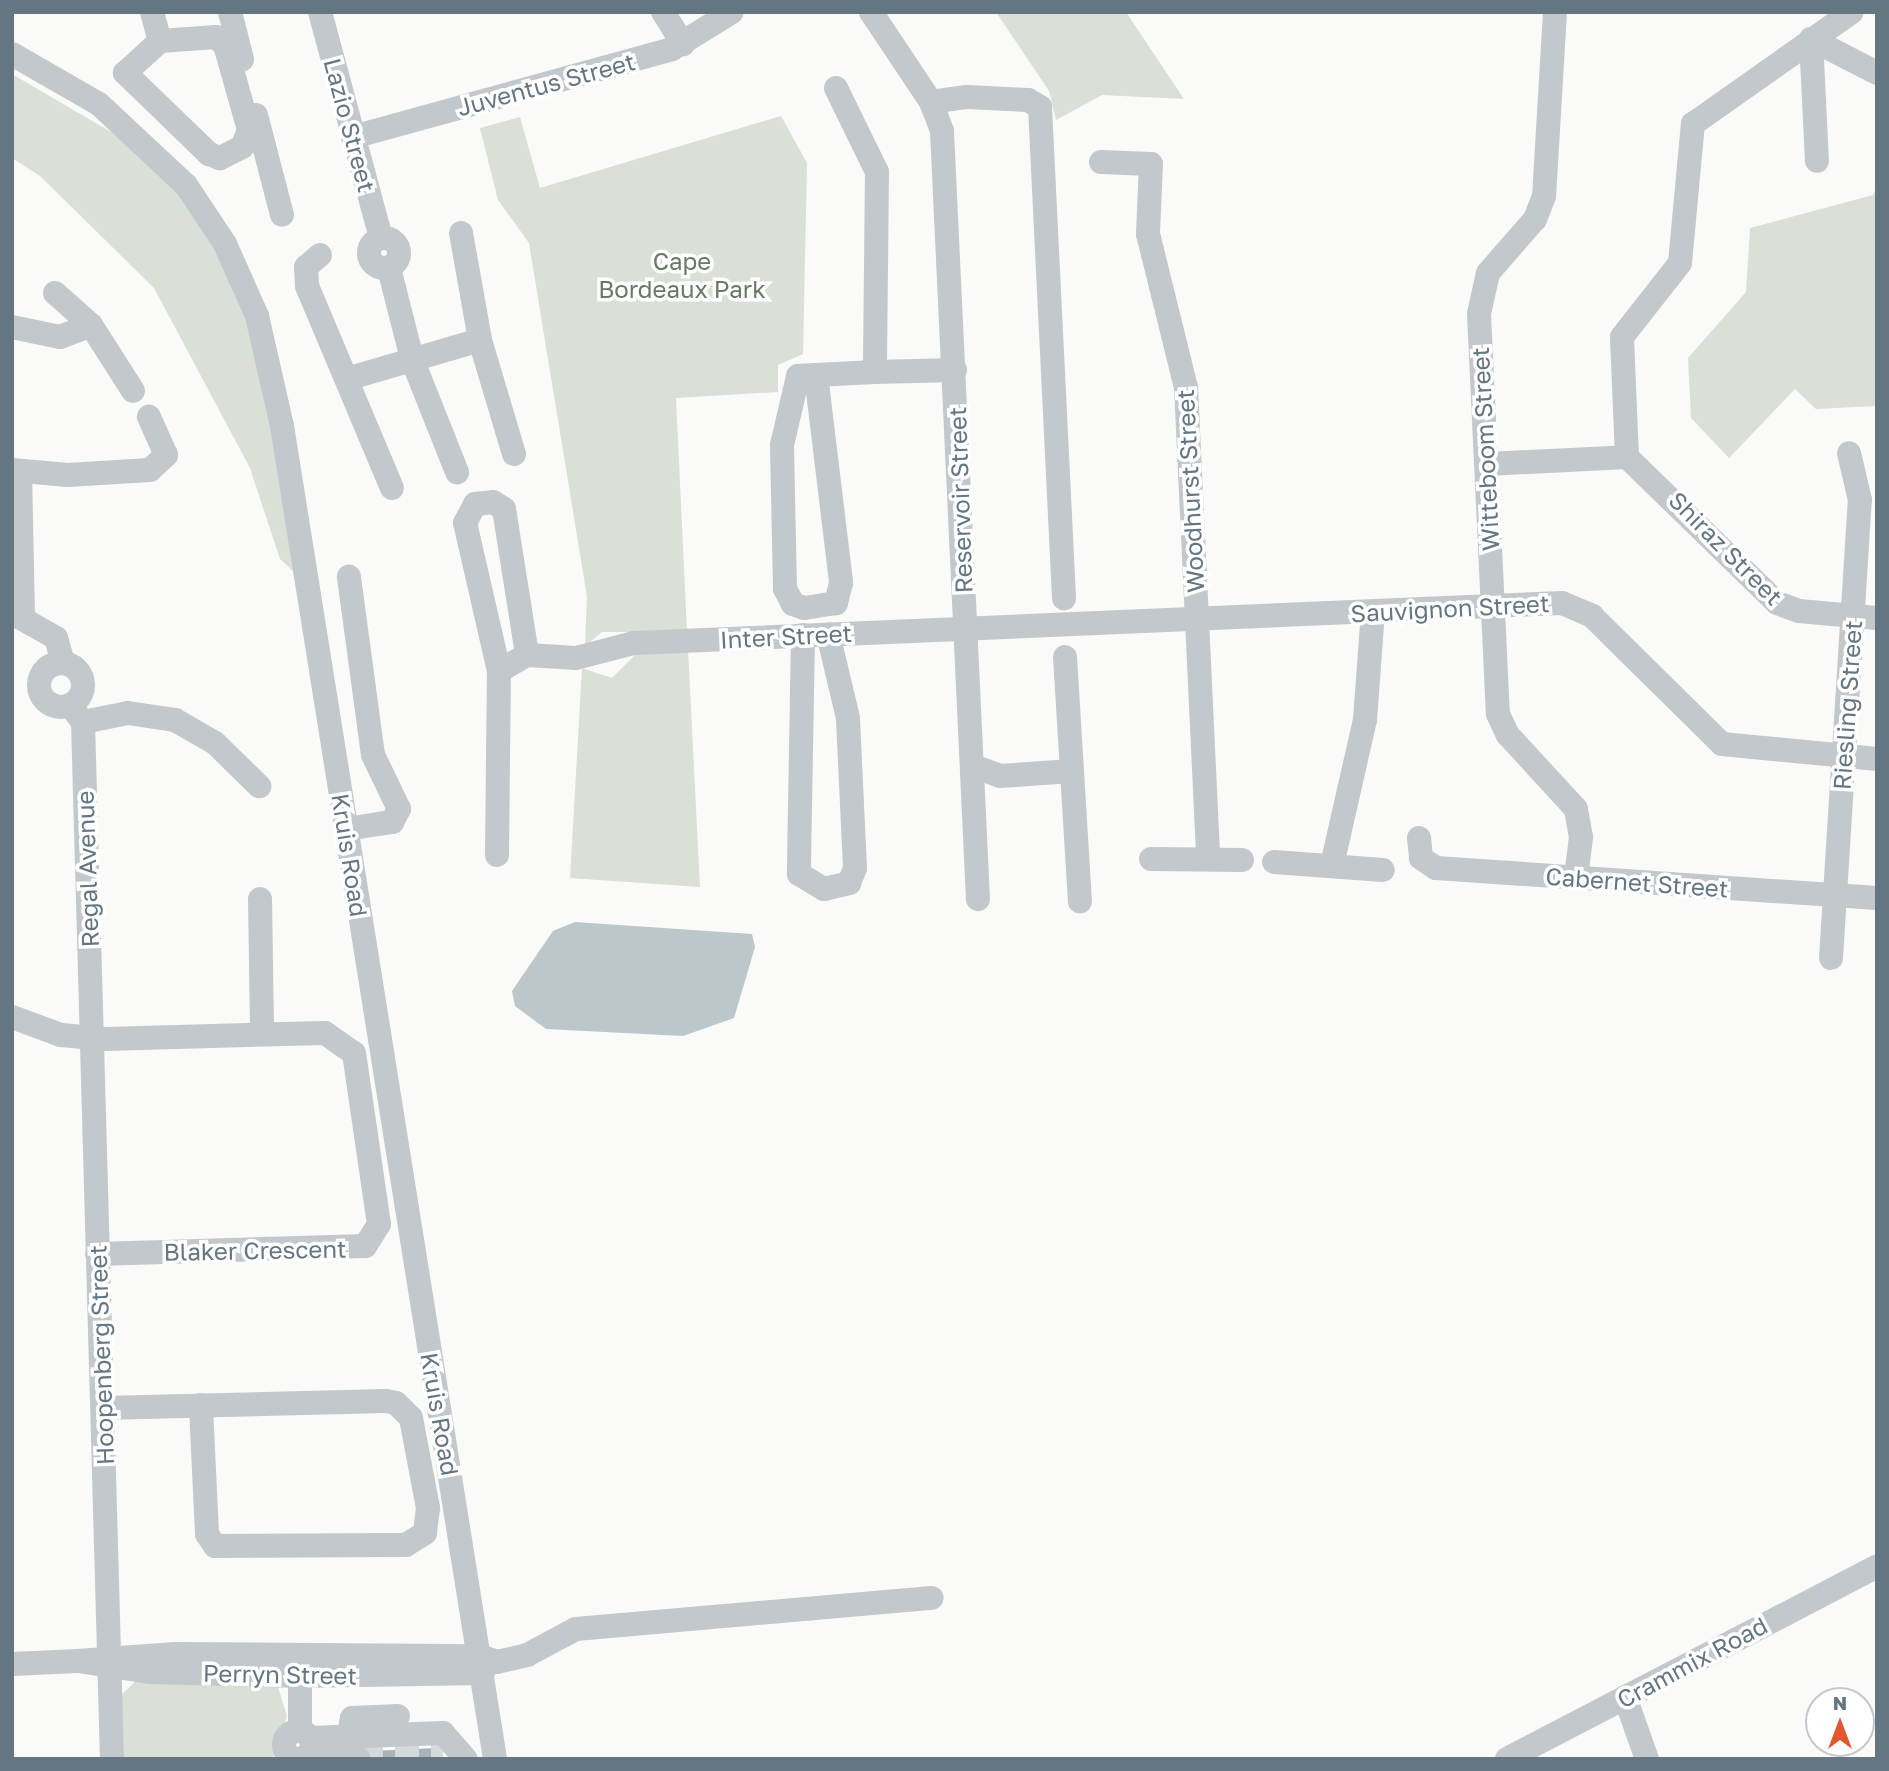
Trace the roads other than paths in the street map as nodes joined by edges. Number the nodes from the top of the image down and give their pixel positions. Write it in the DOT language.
graph roads {
  1 [pos="152,12"];
  2 [pos="230,12"];
  3 [pos="320,12"];
  4 [pos="663,12"];
  5 [pos="732,12"];
  6 [pos="871,12"];
  7 [pos="1555,12"];
  8 [pos="1852,12"];
  9 [pos="1811,39"];
  10 [pos="160,41"];
  11 [pos="682,44"];
  12 [pos="12,54"];
  13 [pos="1877,73"];
  14 [pos="836,88"];
  15 [pos="931,102"];
  16 [pos="353,137"];
  17 [pos="1817,161"];
  18 [pos="1101,162"];
  19 [pos="282,215"];
  20 [pos="461,233"];
  21 [pos="320,255"];
  22 [pos="55,293"];
  23 [pos="91,325"];
  24 [pos="12,327"];
  25 [pos="480,340"];
  26 [pos="412,359"];
  27 [pos="955,370"];
  28 [pos="875,372"];
  29 [pos="807,375"];
  30 [pos="350,378"];
  31 [pos="132,391"];
  32 [pos="149,417"];
  33 [pos="1849,453"];
  34 [pos="514,454"];
  35 [pos="1627,457"];
  36 [pos="1486,464"];
  37 [pos="16,471"];
  38 [pos="457,472"];
  39 [pos="392,488"];
  40 [pos="349,577"];
  41 [pos="1064,598"];
  42 [pos="1493,606"];
  43 [pos="1373,612"];
  44 [pos="1865,617"];
  45 [pos="26,620"];
  46 [pos="1196,620"];
  47 [pos="966,629"];
  48 [pos="828,634"];
  49 [pos="803,635"];
  50 [pos="527,655"];
  51 [pos="1065,657"];
  52 [pos="63,663"];
  53 [pos="499,671"];
  54 [pos="838,689"];
  55 [pos="798,692"];
  56 [pos="76,713"];
  57 [pos="1844,757"];
  58 [pos="1877,759"];
  59 [pos="973,766"];
  60 [pos="1072,771"];
  61 [pos="259,786"];
  62 [pos="346,829"];
  63 [pos="1419,838"];
  64 [pos="497,855"];
  65 [pos="1208,858"];
  66 [pos="1151,859"];
  67 [pos="1242,860"];
  68 [pos="1274,862"];
  69 [pos="1332,865"];
  70 [pos="1383,870"];
  71 [pos="1576,878"];
  72 [pos="1835,895"];
  73 [pos="261,898"];
  74 [pos="1877,898"];
  75 [pos="978,899"];
  76 [pos="1080,902"];
  77 [pos="1831,958"];
  78 [pos="12,1017"];
  79 [pos="262,1032"];
  80 [pos="95,1037"];
  81 [pos="97,1254"];
  82 [pos="201,1405"];
  83 [pos="103,1408"];
  84 [pos="1877,1566"];
  85 [pos="932,1598"];
  86 [pos="109,1662"];
  87 [pos="12,1664"];
  88 [pos="487,1664"];
  89 [pos="300,1666"];
  90 [pos="1625,1697"];
  91 [pos="397,1716"];
  92 [pos="300,1748"];
  93 [pos="356,1751"];
  94 [pos="455,1758"];
  95 [pos="112,1759"];
  96 [pos="495,1759"];
  97 [pos="1507,1759"];
  98 [pos="1647,1759"];
  1 -- 10 [label="street"];
  2 -- 19 [label="street"];
  3 -- 16 [label="street, Lazio Street"];
  4 -- 11 [label="street"];
  5 -- 11 [label="street, Juventus Street"];
  6 -- 15 [label="street, Reservoir Street"];
  7 -- 36 [label="street, Witteboom Street"];
  8 -- 9 [label="street"];
  9 -- 13 [label="street"];
  9 -- 17 [label="street"];
  9 -- 35 [label="street"];
  10 -- 10 [label="street"];
  11 -- 16 [label="street, Juventus Street"];
  12 -- 62 [label="street, Kruis Road"];
  14 -- 28 [label="street"];
  15 -- 27 [label="street, Reservoir Street"];
  15 -- 41 [label="street"];
  16 -- 26 [label="street, Lazio Street"];
  18 -- 46 [label="street, Woodhurst Street"];
  20 -- 25 [label="street"];
  21 -- 30 [label="street"];
  22 -- 23 [label="street"];
  23 -- 24 [label="street"];
  23 -- 31 [label="street"];
  25 -- 26 [label="street"];
  25 -- 34 [label="street"];
  26 -- 30 [label="street"];
  26 -- 38 [label="street"];
  27 -- 28 [label="street"];
  27 -- 47 [label="street, Reservoir Street"];
  28 -- 29 [label="street"];
  29 -- 29 [label="street"];
  30 -- 39 [label="street"];
  32 -- 37 [label="street"];
  33 -- 44 [label="street, Riesling Street"];
  35 -- 36 [label="street"];
  35 -- 44 [label="street, Shiraz Street"];
  36 -- 42 [label="street, Witteboom Street"];
  37 -- 45 [label="street"];
  40 -- 62 [label="street"];
  42 -- 43 [label="street, Sauvignon Street"];
  42 -- 57 [label="street, Sauvignon Street"];
  42 -- 71 [label="street, Witteboom Street"];
  43 -- 46 [label="street, Sauvignon Street"];
  43 -- 69 [label="street"];
  44 -- 57 [label="street, Riesling Street"];
  45 -- 52 [label="street"];
  46 -- 47 [label="street, Sauvignon Street"];
  46 -- 65 [label="street"];
  47 -- 48 [label="street, Inter Street"];
  47 -- 59 [label="street, Reservoir Street"];
  48 -- 49 [label="street, Inter Street"];
  48 -- 54 [label="street"];
  49 -- 50 [label="street, Inter Street"];
  49 -- 55 [label="street"];
  50 -- 53 [label="street"];
  50 -- 53 [label="street"];
  51 -- 60 [label="street"];
  52 -- 56 [label="street, Regal Avenue"];
  52 -- 56 [label="street"];
  53 -- 64 [label="street"];
  54 -- 55 [label="street"];
  54 -- 55 [label="street"];
  56 -- 61 [label="street"];
  56 -- 80 [label="street, Regal Avenue"];
  57 -- 58 [label="street, Sauvignon Street"];
  57 -- 72 [label="street, Riesling Street"];
  59 -- 60 [label="street"];
  59 -- 75 [label="street, Reservoir Street"];
  60 -- 76 [label="street"];
  62 -- 88 [label="street, Kruis Road"];
  63 -- 71 [label="street, Cabernet Street"];
  65 -- 66 [label="street"];
  65 -- 67 [label="street"];
  68 -- 69 [label="street"];
  69 -- 70 [label="street"];
  71 -- 72 [label="street, Cabernet Street"];
  72 -- 74 [label="street, Cabernet Street"];
  72 -- 77 [label="street, Riesling Street"];
  73 -- 79 [label="street"];
  78 -- 80 [label="street"];
  79 -- 80 [label="street, Blaker Crescent"];
  79 -- 81 [label="street, Blaker Crescent"];
  80 -- 81 [label="street, Hoopenberg Street"];
  81 -- 83 [label="street, Hoopenberg Street"];
  82 -- 82 [label="street"];
  82 -- 83 [label="street"];
  83 -- 86 [label="street, Hoopenberg Street"];
  84 -- 90 [label="street, Crammix Road"];
  85 -- 88 [label="street, Perryn Street"];
  86 -- 87 [label="street, Perryn Street"];
  86 -- 89 [label="street, Perryn Street"];
  86 -- 95 [label="street, Hoopenberg Street"];
  88 -- 89 [label="street, Perryn Street"];
  88 -- 96 [label="street, Kruis Road"];
  89 -- 92 [label="street"];
  90 -- 97 [label="street, Crammix Road"];
  90 -- 98 [label="street"];
  91 -- 93 [label="street"];
  92 -- 93 [label="street"];
  93 -- 94 [label="street"];
}
